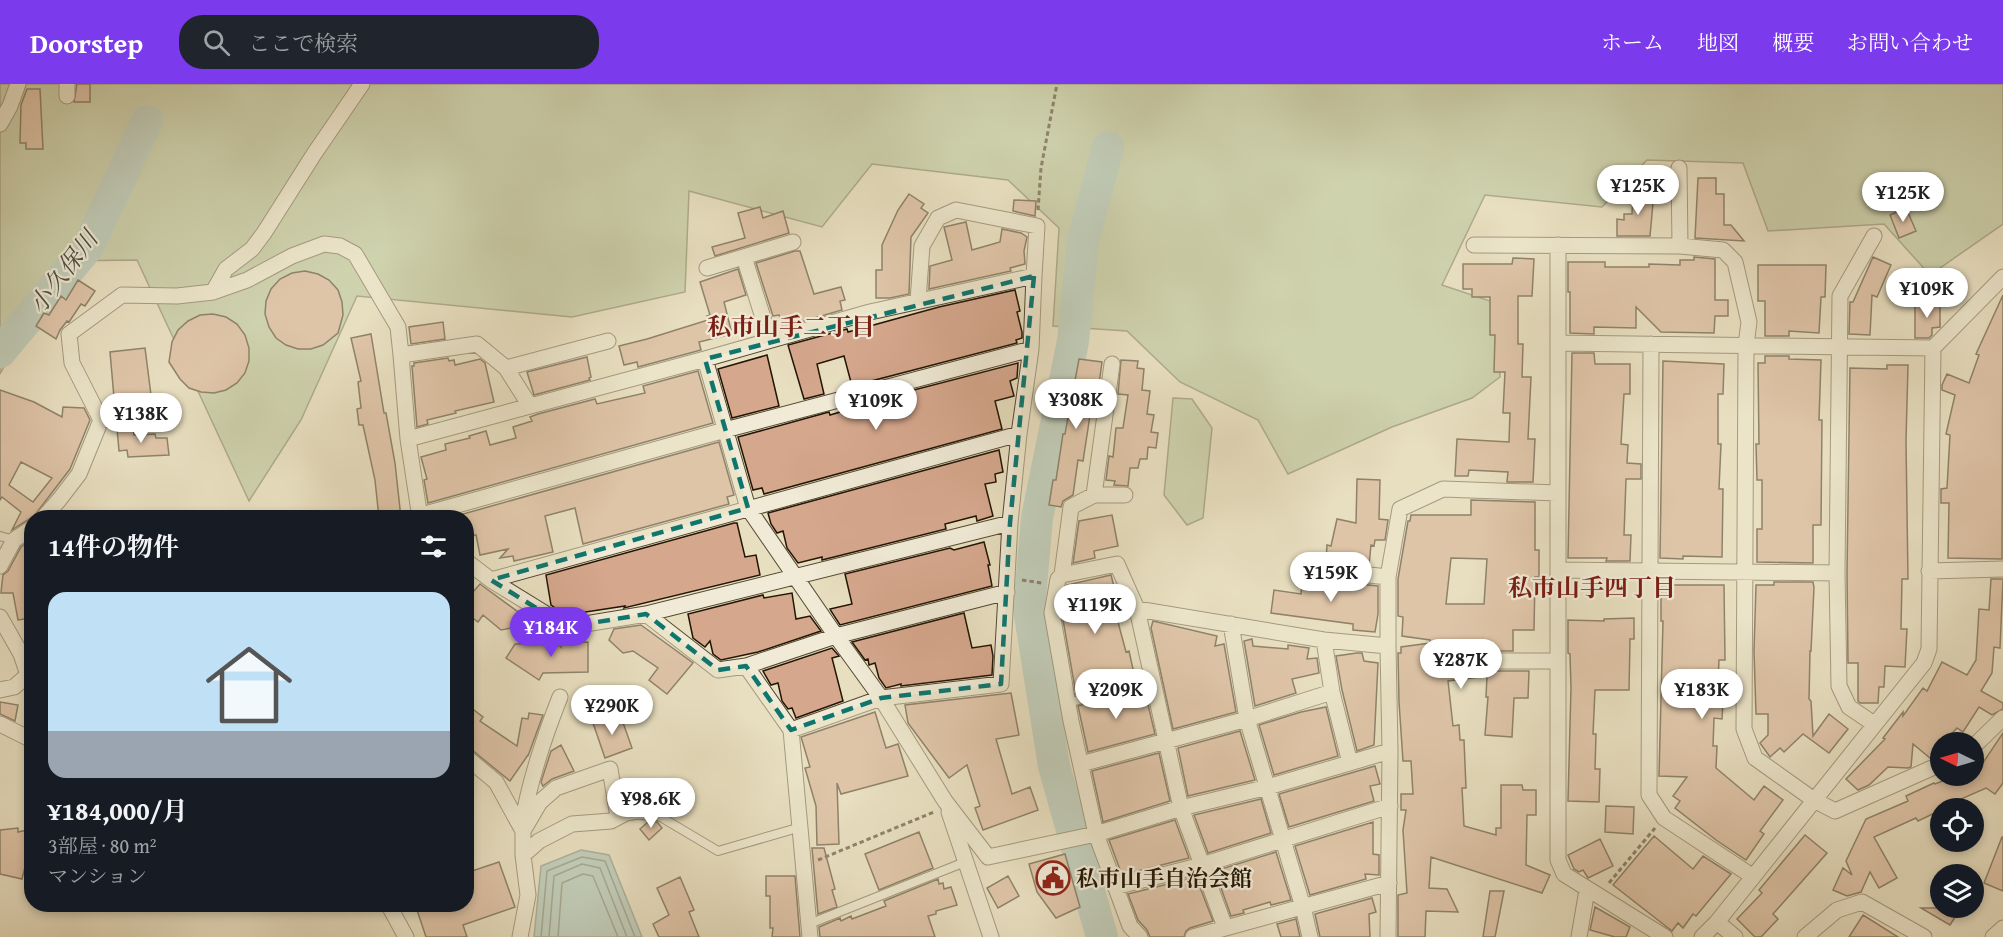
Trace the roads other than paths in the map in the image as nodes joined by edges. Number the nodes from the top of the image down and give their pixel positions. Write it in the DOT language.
graph roads {
  1 [pos="18,84"];
  2 [pos="362,84"];
  3 [pos="0,124"];
  4 [pos="1679,168"];
  5 [pos="1874,236"];
  6 [pos="793,242"];
  7 [pos="1474,245"];
  8 [pos="1558,245"];
  9 [pos="1680,246"];
  10 [pos="744,256"];
  11 [pos="707,268"];
  12 [pos="1034,276"];
  13 [pos="2003,277"];
  14 [pos="213,292"];
  15 [pos="918,302"];
  16 [pos="770,340"];
  17 [pos="608,341"];
  18 [pos="1558,343"];
  19 [pos="1652,344"];
  20 [pos="1746,345"];
  21 [pos="1839,346"];
  22 [pos="1933,348"];
  23 [pos="1030,349"];
  24 [pos="401,355"];
  25 [pos="705,359"];
  26 [pos="1112,364"];
  27 [pos="506,368"];
  28 [pos="530,406"];
  29 [pos="144,416"];
  30 [pos="101,420"];
  31 [pos="725,430"];
  32 [pos="1019,434"];
  33 [pos="408,439"];
  34 [pos="1557,493"];
  35 [pos="1094,495"];
  36 [pos="1125,495"];
  37 [pos="748,508"];
  38 [pos="50,510"];
  39 [pos="418,510"];
  40 [pos="444,510"];
  41 [pos="1010,523"];
  42 [pos="24,531"];
  43 [pos="7,538"];
  44 [pos="0,566"];
  45 [pos="474,567"];
  46 [pos="1312,568"];
  47 [pos="2003,569"];
  48 [pos="1558,570"];
  49 [pos="1650,571"];
  50 [pos="1929,571"];
  51 [pos="1744,573"];
  52 [pos="1837,573"];
  53 [pos="1062,575"];
  54 [pos="796,577"];
  55 [pos="1388,577"];
  56 [pos="491,580"];
  57 [pos="1007,592"];
  58 [pos="1137,609"];
  59 [pos="646,614"];
  60 [pos="0,617"];
  61 [pos="1231,624"];
  62 [pos="836,636"];
  63 [pos="1324,640"];
  64 [pos="1388,646"];
  65 [pos="24,661"];
  66 [pos="1487,661"];
  67 [pos="1558,661"];
  68 [pos="746,666"];
  69 [pos="24,679"];
  70 [pos="1153,680"];
  71 [pos="0,690"];
  72 [pos="1332,692"];
  73 [pos="560,698"];
  74 [pos="881,698"];
  75 [pos="1068,704"];
  76 [pos="2003,718"];
  77 [pos="1247,719"];
  78 [pos="0,724"];
  79 [pos="1874,724"];
  80 [pos="791,730"];
  81 [pos="24,736"];
  82 [pos="1984,736"];
  83 [pos="1166,741"];
  84 [pos="1390,751"];
  85 [pos="1350,763"];
  86 [pos="474,764"];
  87 [pos="1081,764"];
  88 [pos="1930,769"];
  89 [pos="1268,787"];
  90 [pos="1814,800"];
  91 [pos="946,804"];
  92 [pos="1390,806"];
  93 [pos="1181,808"];
  94 [pos="654,813"];
  95 [pos="618,817"];
  96 [pos="801,827"];
  97 [pos="522,830"];
  98 [pos="1096,834"];
  99 [pos="1284,839"];
  100 [pos="523,855"];
  101 [pos="965,862"];
  102 [pos="1202,865"];
  103 [pos="1752,876"];
  104 [pos="1389,883"];
  105 [pos="1115,887"];
  106 [pos="1593,892"];
  107 [pos="1303,907"];
  108 [pos="392,912"];
  109 [pos="1717,922"];
  110 [pos="1226,927"];
  111 [pos="2003,928"];
  112 [pos="810,931"];
  113 [pos="406,937"];
  114 [pos="520,937"];
  115 [pos="991,937"];
  116 [pos="1140,937"];
  117 [pos="1193,937"];
  118 [pos="1310,937"];
  119 [pos="1388,937"];
  120 [pos="1579,937"];
  121 [pos="1665,937"];
  122 [pos="1702,937"];
  123 [pos="1735,937"];
  124 [pos="1805,937"];
  125 [pos="1924,937"];
  126 [pos="1994,937"];
  1 -- 3 [label="street"];
  2 -- 14 [label="street"];
  4 -- 9 [label="street"];
  5 -- 21 [label="street"];
  6 -- 10 [label="street"];
  7 -- 8 [label="street"];
  8 -- 9 [label="street"];
  8 -- 18 [label="street"];
  9 -- 20 [label="street"];
  10 -- 11 [label="street"];
  10 -- 16 [label="street"];
  12 -- 15 [label="street"];
  12 -- 15 [label="street"];
  12 -- 23 [label="street"];
  13 -- 22 [label="street"];
  14 -- 24 [label="street"];
  14 -- 30 [label="street"];
  15 -- 16 [label="street"];
  16 -- 25 [label="street"];
  17 -- 27 [label="street"];
  18 -- 19 [label="street"];
  18 -- 34 [label="street"];
  19 -- 20 [label="street"];
  19 -- 49 [label="street"];
  20 -- 21 [label="street"];
  20 -- 51 [label="street"];
  21 -- 22 [label="street"];
  21 -- 52 [label="street"];
  22 -- 50 [label="street"];
  23 -- 31 [label="street"];
  23 -- 32 [label="street"];
  24 -- 27 [label="street"];
  24 -- 33 [label="street"];
  25 -- 28 [label="street"];
  25 -- 31 [label="street"];
  26 -- 35 [label="street"];
  27 -- 28 [label="street"];
  28 -- 33 [label="street"];
  29 -- 30 [label="street"];
  30 -- 38 [label="street"];
  31 -- 37 [label="street"];
  31 -- 40 [label="street"];
  32 -- 37 [label="street"];
  32 -- 41 [label="street"];
  33 -- 39 [label="street"];
  34 -- 48 [label="street"];
  34 -- 55 [label="street"];
  35 -- 36 [label="street"];
  35 -- 53 [label="street"];
  37 -- 54 [label="street"];
  37 -- 56 [label="street"];
  41 -- 54 [label="street"];
  41 -- 57 [label="street"];
  42 -- 43 [label="street"];
  43 -- 44 [label="street"];
  45 -- 56 [label="street"];
  46 -- 55 [label="street"];
  47 -- 50 [label="street"];
  48 -- 49 [label="street"];
  48 -- 67 [label="street"];
  49 -- 51 [label="street"];
  49 -- 103 [label="street"];
  50 -- 79 [label="street"];
  51 -- 52 [label="street"];
  51 -- 90 [label="street"];
  52 -- 79 [label="street"];
  53 -- 58 [label="street"];
  53 -- 75 [label="street"];
  54 -- 59 [label="street"];
  54 -- 62 [label="street"];
  55 -- 64 [label="street"];
  56 -- 59 [label="street"];
  57 -- 62 [label="street"];
  57 -- 74 [label="street"];
  58 -- 61 [label="street"];
  58 -- 70 [label="street"];
  59 -- 68 [label="street"];
  60 -- 65 [label="street"];
  61 -- 63 [label="street"];
  61 -- 77 [label="street"];
  62 -- 68 [label="street"];
  62 -- 74 [label="street"];
  63 -- 64 [label="street"];
  63 -- 72 [label="street"];
  64 -- 84 [label="street"];
  66 -- 67 [label="street"];
  67 -- 106 [label="street"];
  68 -- 80 [label="street"];
  69 -- 71 [label="street"];
  70 -- 75 [label="lane"];
  70 -- 83 [label="street"];
  72 -- 77 [label="street"];
  72 -- 85 [label="street"];
  73 -- 97 [label="street"];
  74 -- 80 [label="street"];
  74 -- 91 [label="street"];
  75 -- 87 [label="street"];
  76 -- 82 [label="street"];
  77 -- 83 [label="street"];
  77 -- 89 [label="street"];
  78 -- 81 [label="street"];
  79 -- 90 [label="street"];
  80 -- 96 [label="street"];
  83 -- 87 [label="street"];
  83 -- 93 [label="street"];
  84 -- 85 [label="street"];
  84 -- 92 [label="street"];
  85 -- 89 [label="street"];
  86 -- 97 [label="street"];
  87 -- 98 [label="street"];
  88 -- 90 [label="street"];
  89 -- 93 [label="street"];
  89 -- 99 [label="street"];
  90 -- 103 [label="street"];
  91 -- 98 [label="street"];
  91 -- 101 [label="street"];
  92 -- 99 [label="street"];
  92 -- 104 [label="street"];
  93 -- 98 [label="street"];
  93 -- 102 [label="street"];
  94 -- 95 [label="street"];
  94 -- 96 [label="lane"];
  95 -- 97 [label="street"];
  95 -- 100 [label="street"];
  96 -- 112 [label="street"];
  97 -- 100 [label="street"];
  98 -- 105 [label="street"];
  99 -- 102 [label="street"];
  99 -- 107 [label="street"];
  100 -- 114 [label="street"];
  101 -- 112 [label="lane"];
  101 -- 115 [label="street"];
  102 -- 105 [label="street"];
  102 -- 110 [label="street"];
  103 -- 109 [label="street"];
  104 -- 107 [label="street"];
  104 -- 119 [label="street"];
  105 -- 116 [label="street"];
  106 -- 120 [label="street"];
  106 -- 121 [label="street"];
  107 -- 110 [label="street"];
  107 -- 118 [label="street"];
  108 -- 113 [label="street"];
  109 -- 122 [label="street"];
  109 -- 123 [label="street"];
  110 -- 117 [label="street"];
  111 -- 126 [label="street"];
  124 -- 125 [label="street"];
}
